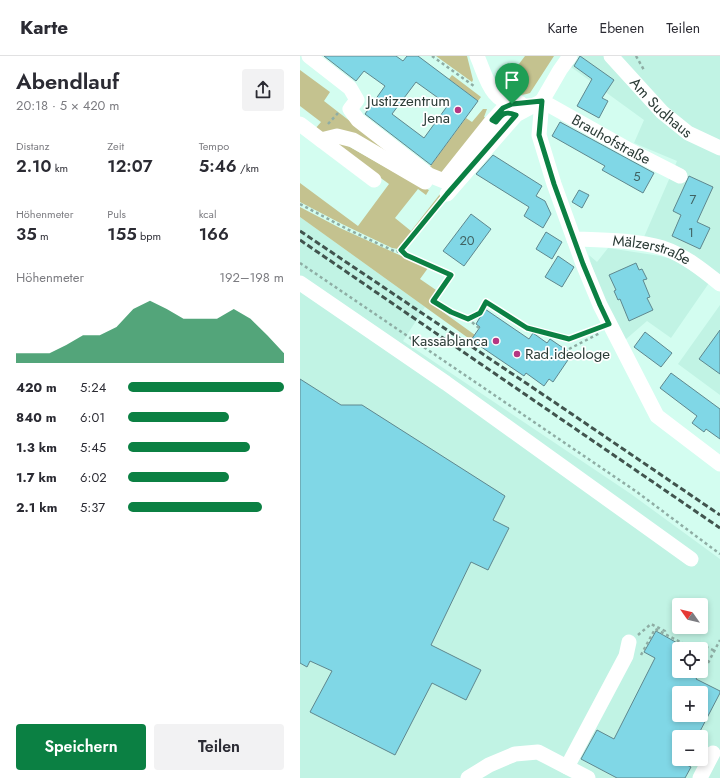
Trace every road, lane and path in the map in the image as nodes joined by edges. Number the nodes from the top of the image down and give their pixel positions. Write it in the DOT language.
graph roads {
  1 [pos="309,56"];
  2 [pos="432,56"];
  3 [pos="477,56"];
  4 [pos="570,56"];
  5 [pos="611,56"];
  6 [pos="636,56"];
  7 [pos="644,70"];
  8 [pos="479,87"];
  9 [pos="542,101"];
  10 [pos="512,104"];
  11 [pos="350,109"];
  12 [pos="300,124"];
  13 [pos="320,139"];
  14 [pos="720,148"];
  15 [pos="680,176"];
  16 [pos="374,180"];
  17 [pos="446,187"];
  18 [pos="301,204"];
  19 [pos="574,239"];
  20 [pos="401,250"];
  21 [pos="300,263"];
  22 [pos="300,283"];
  23 [pos="720,284"];
  24 [pos="468,319"];
  25 [pos="605,325"];
  26 [pos="480,328"];
  27 [pos="569,350"];
  28 [pos="720,464"];
  29 [pos="720,554"];
  30 [pos="691,559"];
  31 [pos="651,624"];
  32 [pos="664,634"];
  33 [pos="720,640"];
  34 [pos="628,642"];
  35 [pos="680,642"];
  36 [pos="708,648"];
  37 [pos="715,651"];
  38 [pos="639,660"];
  39 [pos="708,663"];
  40 [pos="713,753"];
  41 [pos="567,767"];
  42 [pos="468,778"];
  43 [pos="588,778"];
  44 [pos="700,778"];
  1 -- 11 [label="street"];
  2 -- 8 [label="path"];
  3 -- 10 [label="street"];
  4 -- 9 [label="street"];
  5 -- 14 [label="street, Am Sudhaus"];
  6 -- 7 [label="path"];
  9 -- 10 [label="street"];
  9 -- 15 [label="street, Brauhofstraße"];
  9 -- 17 [label="street"];
  9 -- 19 [label="street"];
  10 -- 17 [label="street"];
  11 -- 13 [label="path"];
  11 -- 17 [label="street"];
  12 -- 13 [label="street"];
  13 -- 16 [label="street"];
  13 -- 17 [label="street"];
  17 -- 20 [label="path"];
  18 -- 20 [label="path"];
  19 -- 23 [label="street, Mälzerstraße"];
  19 -- 25 [label="street"];
  20 -- 24 [label="path"];
  21 -- 29 [label="path"];
  22 -- 30 [label="street"];
  24 -- 25 [label="path"];
  24 -- 26 [label="path"];
  25 -- 27 [label="path"];
  25 -- 28 [label="street"];
  31 -- 32 [label="path"];
  32 -- 35 [label="path"];
  32 -- 38 [label="path"];
  33 -- 37 [label="path"];
  34 -- 41 [label="street"];
  36 -- 37 [label="path"];
  37 -- 39 [label="path"];
  40 -- 44 [label="street"];
  41 -- 42 [label="street"];
  41 -- 43 [label="street"];
}
